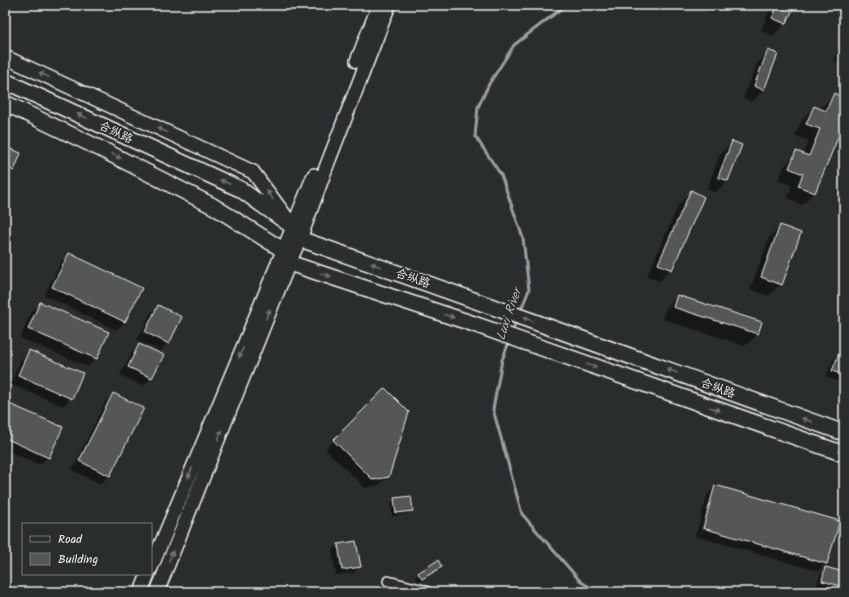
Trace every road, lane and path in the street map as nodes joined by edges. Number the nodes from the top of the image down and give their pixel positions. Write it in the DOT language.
graph roads {
  1 [pos="379,5"];
  2 [pos="389,5"];
  3 [pos="5,57"];
  4 [pos="5,81"];
  5 [pos="5,103"];
  6 [pos="296,233"];
  7 [pos="286,256"];
  8 [pos="844,433"];
  9 [pos="844,454"];
  10 [pos="152,566"];
  11 [pos="148,575"];
  12 [pos="388,582"];
  13 [pos="141,592"];
  14 [pos="157,592"];
  15 [pos="428,592"];
  1 -- 6 [label="street"];
  2 -- 6 [label="street"];
  6 -- 3 [label="street, one-way"];
  6 -- 4 [label="main road, 合纵路, one-way"];
  5 -- 7 [label="main road, 合纵路, one-way"];
  6 -- 7 [label="street"];
  8 -- 6 [label="main road, 合纵路, one-way"];
  7 -- 9 [label="main road, 合纵路, one-way"];
  7 -- 10 [label="street, one-way"];
  14 -- 7 [label="street, one-way"];
  11 -- 13 [label="street"];
  12 -- 15 [label="street"];
}
